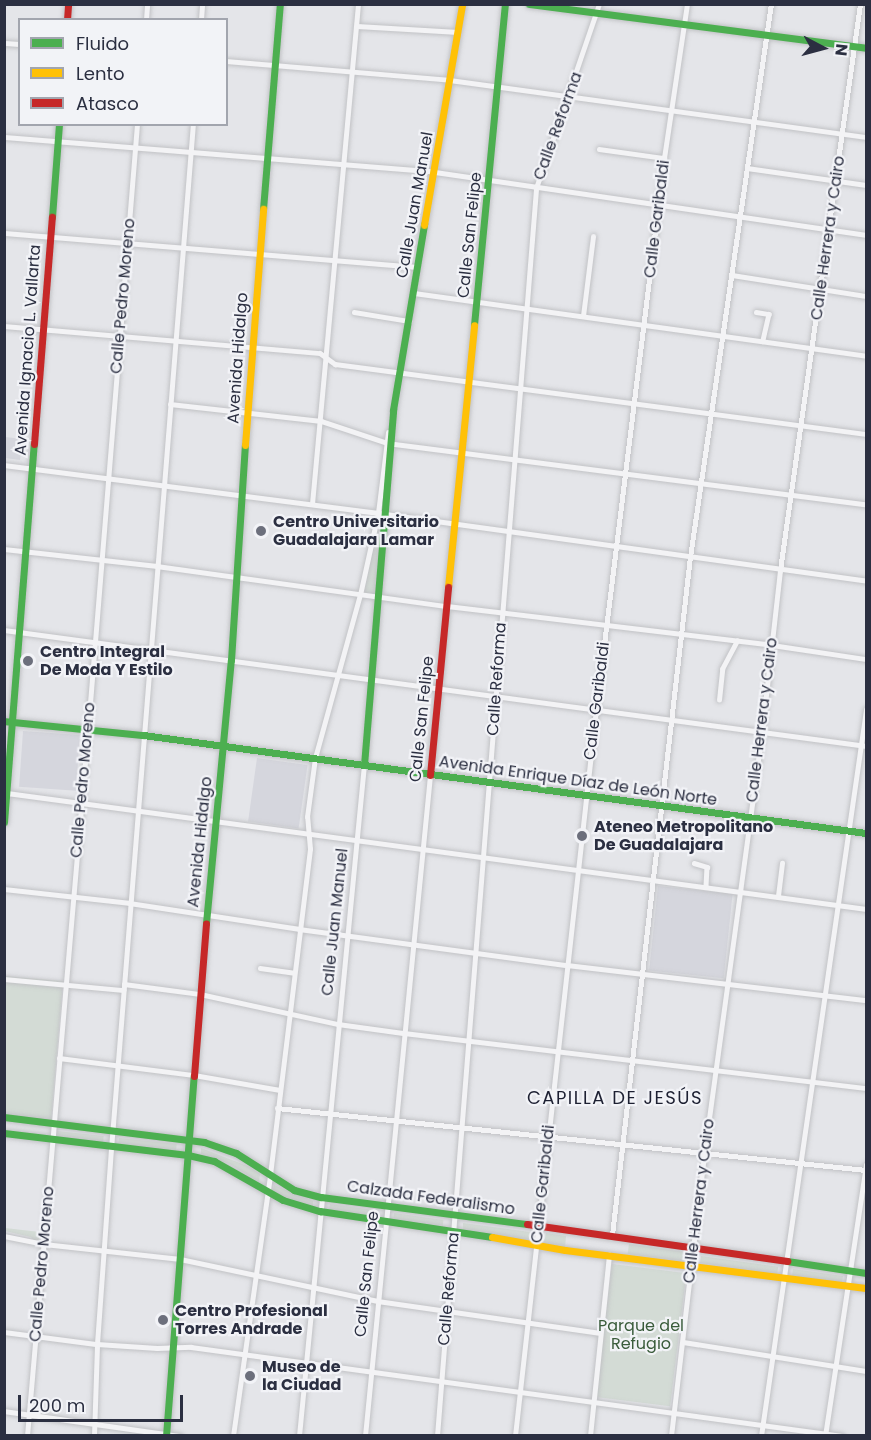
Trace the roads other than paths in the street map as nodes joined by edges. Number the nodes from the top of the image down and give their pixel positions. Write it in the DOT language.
graph roads {
  1 [pos="280,4"];
  2 [pos="358,4"];
  3 [pos="462,4"];
  4 [pos="505,4"];
  5 [pos="529,4"];
  6 [pos="687,4"];
  7 [pos="771,4"];
  8 [pos="860,4"];
  9 [pos="599,8"];
  10 [pos="684,23"];
  11 [pos="357,26"];
  12 [pos="458,32"];
  13 [pos="767,34"];
  14 [pos="854,46"];
  15 [pos="867,48"];
  16 [pos="228,61"];
  17 [pos="275,65"];
  18 [pos="352,72"];
  19 [pos="450,80"];
  20 [pos="498,86"];
  21 [pos="569,96"];
  22 [pos="671,110"];
  23 [pos="754,120"];
  24 [pos="59,126"];
  25 [pos="137,126"];
  26 [pos="193,126"];
  27 [pos="843,133"];
  28 [pos="867,136"];
  29 [pos="4,137"];
  30 [pos="58,141"];
  31 [pos="135,148"];
  32 [pos="599,149"];
  33 [pos="191,152"];
  34 [pos="664,158"];
  35 [pos="268,159"];
  36 [pos="343,165"];
  37 [pos="747,168"];
  38 [pos="435,172"];
  39 [pos="837,181"];
  40 [pos="489,182"];
  41 [pos="867,185"];
  42 [pos="536,188"];
  43 [pos="659,205"];
  44 [pos="740,217"];
  45 [pos="830,230"];
  46 [pos="4,233"];
  47 [pos="867,235"];
  48 [pos="50,236"];
  49 [pos="593,237"];
  50 [pos="127,242"];
  51 [pos="183,247"];
  52 [pos="260,254"];
  53 [pos="336,260"];
  54 [pos="418,267"];
  55 [pos="732,275"];
  56 [pos="821,289"];
  57 [pos="414,293"];
  58 [pos="867,296"];
  59 [pos="477,302"];
  60 [pos="526,308"];
  61 [pos="354,312"];
  62 [pos="756,312"];
  63 [pos="583,316"];
  64 [pos="409,321"];
  65 [pos="644,324"];
  66 [pos="4,326"];
  67 [pos="43,329"];
  68 [pos="119,336"];
  69 [pos="722,336"];
  70 [pos="175,341"];
  71 [pos="763,341"];
  72 [pos="252,348"];
  73 [pos="812,348"];
  74 [pos="867,356"];
  75 [pos="327,358"];
  76 [pos="400,374"];
  77 [pos="469,383"];
  78 [pos="520,389"];
  79 [pos="634,403"];
  80 [pos="170,404"];
  81 [pos="710,412"];
  82 [pos="247,413"];
  83 [pos="321,421"];
  84 [pos="801,425"];
  85 [pos="867,434"];
  86 [pos="390,444"];
  87 [pos="462,453"];
  88 [pos="514,460"];
  89 [pos="4,465"];
  90 [pos="32,469"];
  91 [pos="626,474"];
  92 [pos="108,478"];
  93 [pos="701,482"];
  94 [pos="164,486"];
  95 [pos="791,494"];
  96 [pos="242,496"];
  97 [pos="312,504"];
  98 [pos="867,504"];
  99 [pos="382,514"];
  100 [pos="455,524"];
  101 [pos="509,531"];
  102 [pos="617,545"];
  103 [pos="4,549"];
  104 [pos="26,552"];
  105 [pos="690,557"];
  106 [pos="101,560"];
  107 [pos="157,566"];
  108 [pos="780,570"];
  109 [pos="235,578"];
  110 [pos="867,581"];
  111 [pos="360,595"];
  112 [pos="380,597"];
  113 [pos="447,606"];
  114 [pos="503,612"];
  115 [pos="606,625"];
  116 [pos="4,630"];
  117 [pos="20,632"];
  118 [pos="682,634"];
  119 [pos="737,640"];
  120 [pos="95,642"];
  121 [pos="772,645"];
  122 [pos="151,650"];
  123 [pos="867,659"];
  124 [pos="231,660"];
  125 [pos="338,674"];
  126 [pos="371,679"];
  127 [pos="439,688"];
  128 [pos="496,696"];
  129 [pos="719,700"];
  130 [pos="596,709"];
  131 [pos="867,710"];
  132 [pos="672,720"];
  133 [pos="8,721"];
  134 [pos="88,729"];
  135 [pos="762,732"];
  136 [pos="143,735"];
  137 [pos="864,746"];
  138 [pos="224,747"];
  139 [pos="315,758"];
  140 [pos="364,765"];
  141 [pos="430,775"];
  142 [pos="489,782"];
  143 [pos="7,793"];
  144 [pos="586,795"];
  145 [pos="81,803"];
  146 [pos="663,806"];
  147 [pos="137,810"];
  148 [pos="750,817"];
  149 [pos="215,821"];
  150 [pos="4,822"];
  151 [pos="849,830"];
  152 [pos="307,833"];
  153 [pos="867,833"];
  154 [pos="356,840"];
  155 [pos="423,848"];
  156 [pos="484,856"];
  157 [pos="694,863"];
  158 [pos="782,863"];
  159 [pos="578,869"];
  160 [pos="654,879"];
  161 [pos="706,886"];
  162 [pos="4,890"];
  163 [pos="740,891"];
  164 [pos="778,896"];
  165 [pos="73,897"];
  166 [pos="130,903"];
  167 [pos="838,905"];
  168 [pos="867,909"];
  169 [pos="207,914"];
  170 [pos="299,929"];
  171 [pos="347,935"];
  172 [pos="413,944"];
  173 [pos="476,952"];
  174 [pos="567,965"];
  175 [pos="260,968"];
  176 [pos="294,974"];
  177 [pos="643,974"];
  178 [pos="4,979"];
  179 [pos="66,984"];
  180 [pos="124,984"];
  181 [pos="727,984"];
  182 [pos="123,990"];
  183 [pos="200,994"];
  184 [pos="825,995"];
  185 [pos="867,1000"];
  186 [pos="289,1014"];
  187 [pos="338,1024"];
  188 [pos="404,1033"];
  189 [pos="469,1040"];
  190 [pos="558,1051"];
  191 [pos="59,1058"];
  192 [pos="633,1060"];
  193 [pos="117,1065"];
  194 [pos="715,1071"];
  195 [pos="194,1075"];
  196 [pos="812,1082"];
  197 [pos="867,1088"];
  198 [pos="280,1090"];
  199 [pos="277,1108"];
  200 [pos="329,1114"];
  201 [pos="4,1118"];
  202 [pos="54,1123"];
  203 [pos="395,1123"];
  204 [pos="112,1130"];
  205 [pos="462,1130"];
  206 [pos="4,1133"];
  207 [pos="52,1138"];
  208 [pos="548,1139"];
  209 [pos="189,1140"];
  210 [pos="111,1146"];
  211 [pos="622,1147"];
  212 [pos="188,1155"];
  213 [pos="704,1155"];
  214 [pos="800,1164"];
  215 [pos="867,1164"];
  216 [pos="866,1170"];
  217 [pos="270,1174"];
  218 [pos="267,1191"];
  219 [pos="321,1197"];
  220 [pos="387,1206"];
  221 [pos="320,1211"];
  222 [pos="455,1216"];
  223 [pos="385,1220"];
  224 [pos="538,1226"];
  225 [pos="454,1230"];
  226 [pos="612,1235"];
  227 [pos="4,1236"];
  228 [pos="44,1244"];
  229 [pos="536,1245"];
  230 [pos="693,1247"];
  231 [pos="104,1251"];
  232 [pos="609,1255"];
  233 [pos="180,1259"];
  234 [pos="786,1261"];
  235 [pos="691,1265"];
  236 [pos="852,1271"];
  237 [pos="255,1274"];
  238 [pos="867,1274"];
  239 [pos="784,1277"];
  240 [pos="850,1286"];
  241 [pos="312,1288"];
  242 [pos="867,1288"];
  243 [pos="378,1301"];
  244 [pos="448,1311"];
  245 [pos="529,1322"];
  246 [pos="4,1332"];
  247 [pos="600,1333"];
  248 [pos="35,1336"];
  249 [pos="683,1342"];
  250 [pos="97,1344"];
  251 [pos="173,1347"];
  252 [pos="244,1355"];
  253 [pos="772,1355"];
  254 [pos="305,1364"];
  255 [pos="837,1366"];
  256 [pos="867,1371"];
  257 [pos="370,1372"];
  258 [pos="441,1381"];
  259 [pos="520,1392"];
  260 [pos="592,1402"];
  261 [pos="4,1412"];
  262 [pos="675,1412"];
  263 [pos="28,1416"];
  264 [pos="95,1424"];
  265 [pos="763,1424"];
  266 [pos="825,1434"];
  267 [pos="165,1435"];
  268 [pos="27,1436"];
  269 [pos="94,1436"];
  270 [pos="180,1436"];
  271 [pos="233,1436"];
  272 [pos="299,1436"];
  273 [pos="365,1436"];
  274 [pos="437,1436"];
  275 [pos="516,1436"];
  276 [pos="590,1436"];
  277 [pos="671,1436"];
  278 [pos="761,1436"];
  279 [pos="842,1436"];
  1 -- 17 [label="main road"];
  2 -- 11 [label="street"];
  3 -- 12 [label="main road, Calle Juan Manuel"];
  4 -- 20 [label="main road, Calle San Felipe"];
  5 -- 9 [label="main road"];
  6 -- 10 [label="street, Calle Garibaldi"];
  7 -- 13 [label="street"];
  8 -- 14 [label="street, Calle Herrera y Cairo"];
  9 -- 10 [label="main road"];
  9 -- 21 [label="street, Calle Reforma"];
  10 -- 13 [label="main road"];
  10 -- 22 [label="street, Calle Garibaldi"];
  11 -- 12 [label="street"];
  11 -- 18 [label="street"];
  12 -- 19 [label="main road, Calle Juan Manuel"];
  13 -- 14 [label="main road"];
  13 -- 23 [label="street"];
  14 -- 15 [label="main road"];
  14 -- 27 [label="street, Calle Herrera y Cairo"];
  16 -- 17 [label="street"];
  17 -- 18 [label="street"];
  17 -- 35 [label="main road"];
  18 -- 19 [label="street"];
  18 -- 36 [label="street"];
  19 -- 20 [label="street"];
  19 -- 38 [label="main road, Calle Juan Manuel"];
  20 -- 21 [label="street"];
  20 -- 40 [label="main road, Calle San Felipe"];
  21 -- 22 [label="street"];
  21 -- 42 [label="street, Calle Reforma"];
  22 -- 23 [label="street"];
  22 -- 34 [label="street, Calle Garibaldi"];
  23 -- 27 [label="street"];
  23 -- 37 [label="street"];
  24 -- 30 [label="main road, Avenida Ignacio L. Vallarta"];
  25 -- 31 [label="street, Calle Pedro Moreno"];
  26 -- 33 [label="street"];
  27 -- 28 [label="street"];
  27 -- 39 [label="street, Calle Herrera y Cairo"];
  29 -- 30 [label="street"];
  30 -- 31 [label="street"];
  30 -- 48 [label="main road, Avenida Ignacio L. Vallarta"];
  31 -- 33 [label="street"];
  31 -- 50 [label="street, Calle Pedro Moreno"];
  32 -- 34 [label="street"];
  33 -- 35 [label="street"];
  33 -- 51 [label="street"];
  34 -- 43 [label="street, Calle Garibaldi"];
  35 -- 36 [label="street"];
  35 -- 52 [label="main road, Avenida Hidalgo"];
  36 -- 38 [label="street"];
  36 -- 53 [label="street"];
  37 -- 39 [label="street"];
  37 -- 44 [label="street"];
  38 -- 40 [label="street"];
  38 -- 54 [label="main road, Calle Juan Manuel"];
  39 -- 41 [label="street"];
  39 -- 45 [label="street, Calle Herrera y Cairo"];
  40 -- 42 [label="street"];
  40 -- 59 [label="main road, Calle San Felipe"];
  42 -- 43 [label="street"];
  42 -- 60 [label="street, Calle Reforma"];
  43 -- 44 [label="street"];
  43 -- 65 [label="street, Calle Garibaldi"];
  44 -- 45 [label="street"];
  44 -- 55 [label="street"];
  45 -- 47 [label="street"];
  45 -- 56 [label="street, Calle Herrera y Cairo"];
  46 -- 48 [label="street"];
  48 -- 50 [label="street"];
  48 -- 67 [label="main road, Avenida Ignacio L. Vallarta"];
  49 -- 63 [label="street"];
  50 -- 51 [label="street"];
  50 -- 68 [label="street, Calle Pedro Moreno"];
  51 -- 52 [label="street"];
  51 -- 70 [label="street"];
  52 -- 53 [label="street"];
  52 -- 72 [label="main road, Avenida Hidalgo"];
  53 -- 54 [label="street"];
  53 -- 75 [label="street"];
  54 -- 57 [label="main road, Calle Juan Manuel"];
  55 -- 56 [label="street"];
  55 -- 69 [label="street"];
  56 -- 58 [label="street"];
  56 -- 73 [label="street, Calle Herrera y Cairo"];
  57 -- 59 [label="street"];
  57 -- 64 [label="main road, Calle Juan Manuel"];
  59 -- 60 [label="street"];
  59 -- 77 [label="main road, Calle San Felipe"];
  60 -- 63 [label="street"];
  60 -- 78 [label="street, Calle Reforma"];
  61 -- 64 [label="street"];
  62 -- 71 [label="street"];
  63 -- 65 [label="street"];
  64 -- 76 [label="main road, Calle Juan Manuel"];
  65 -- 69 [label="street"];
  65 -- 79 [label="street, Calle Garibaldi"];
  66 -- 67 [label="street"];
  67 -- 68 [label="street"];
  67 -- 90 [label="main road, Avenida Ignacio L. Vallarta"];
  68 -- 70 [label="street"];
  68 -- 92 [label="street, Calle Pedro Moreno"];
  69 -- 71 [label="street"];
  69 -- 81 [label="street"];
  70 -- 72 [label="street"];
  70 -- 80 [label="street"];
  71 -- 73 [label="street"];
  72 -- 75 [label="street"];
  72 -- 82 [label="main road, Avenida Hidalgo"];
  73 -- 74 [label="street"];
  73 -- 84 [label="street, Calle Herrera y Cairo"];
  75 -- 76 [label="street"];
  75 -- 83 [label="street"];
  76 -- 77 [label="street"];
  76 -- 86 [label="main road, Calle Juan Manuel"];
  77 -- 78 [label="street"];
  77 -- 87 [label="main road, Calle San Felipe"];
  78 -- 79 [label="street"];
  78 -- 88 [label="street, Calle Reforma"];
  79 -- 81 [label="street"];
  79 -- 91 [label="street, Calle Garibaldi"];
  80 -- 82 [label="street"];
  80 -- 94 [label="street"];
  81 -- 84 [label="street"];
  81 -- 93 [label="street"];
  82 -- 83 [label="street"];
  82 -- 96 [label="main road, Avenida Hidalgo"];
  83 -- 86 [label="street"];
  83 -- 97 [label="street"];
  84 -- 85 [label="street"];
  84 -- 95 [label="street, Calle Herrera y Cairo"];
  86 -- 87 [label="street"];
  86 -- 99 [label="main road, Calle Juan Manuel"];
  87 -- 88 [label="street"];
  87 -- 100 [label="main road, Calle San Felipe"];
  88 -- 91 [label="street"];
  88 -- 101 [label="street, Calle Reforma"];
  89 -- 90 [label="street"];
  90 -- 92 [label="street"];
  90 -- 104 [label="main road, Avenida Ignacio L. Vallarta"];
  91 -- 93 [label="street"];
  91 -- 102 [label="street, Calle Garibaldi"];
  92 -- 94 [label="street"];
  92 -- 106 [label="street, Calle Pedro Moreno"];
  93 -- 95 [label="street"];
  93 -- 105 [label="street"];
  94 -- 96 [label="street"];
  94 -- 107 [label="street"];
  95 -- 98 [label="street"];
  95 -- 108 [label="street, Calle Herrera y Cairo"];
  96 -- 97 [label="street"];
  96 -- 109 [label="main road, Avenida Hidalgo"];
  97 -- 99 [label="street"];
  99 -- 100 [label="street"];
  99 -- 111 [label="street"];
  99 -- 112 [label="main road, Calle Juan Manuel"];
  100 -- 101 [label="street"];
  100 -- 113 [label="main road, Calle San Felipe"];
  101 -- 102 [label="street"];
  101 -- 114 [label="street, Calle Reforma"];
  102 -- 105 [label="street"];
  102 -- 115 [label="street, Calle Garibaldi"];
  103 -- 104 [label="street"];
  104 -- 106 [label="street"];
  104 -- 117 [label="main road, Avenida Ignacio L. Vallarta"];
  105 -- 108 [label="street"];
  105 -- 118 [label="street"];
  106 -- 107 [label="street"];
  106 -- 120 [label="street, Calle Pedro Moreno"];
  107 -- 109 [label="street"];
  107 -- 122 [label="street"];
  108 -- 110 [label="street"];
  108 -- 121 [label="street, Calle Herrera y Cairo"];
  109 -- 111 [label="street"];
  109 -- 124 [label="main road, Avenida Hidalgo"];
  111 -- 112 [label="street"];
  111 -- 125 [label="street"];
  112 -- 113 [label="street"];
  112 -- 126 [label="main road, Calle Juan Manuel"];
  113 -- 114 [label="street"];
  113 -- 127 [label="main road, Calle San Felipe"];
  114 -- 115 [label="street"];
  114 -- 128 [label="street, Calle Reforma"];
  115 -- 118 [label="street"];
  115 -- 130 [label="street, Calle Garibaldi"];
  116 -- 117 [label="street"];
  117 -- 120 [label="street"];
  117 -- 133 [label="main road, Avenida Ignacio L. Vallarta"];
  118 -- 119 [label="street"];
  118 -- 132 [label="street"];
  119 -- 121 [label="street"];
  119 -- 129 [label="street"];
  120 -- 122 [label="street"];
  120 -- 134 [label="street, Calle Pedro Moreno"];
  121 -- 123 [label="street"];
  121 -- 135 [label="street, Calle Herrera y Cairo"];
  122 -- 124 [label="street"];
  122 -- 136 [label="street"];
  124 -- 125 [label="street"];
  124 -- 138 [label="main road, Avenida Hidalgo"];
  125 -- 126 [label="street"];
  125 -- 139 [label="street"];
  126 -- 127 [label="street"];
  126 -- 140 [label="main road, Calle Juan Manuel"];
  127 -- 128 [label="street"];
  127 -- 141 [label="main road, Calle San Felipe"];
  128 -- 130 [label="street"];
  128 -- 142 [label="street, Calle Reforma"];
  130 -- 132 [label="street"];
  130 -- 144 [label="street, Calle Garibaldi"];
  131 -- 137 [label="street"];
  132 -- 135 [label="street"];
  132 -- 146 [label="street"];
  133 -- 134 [label="main road, Avenida Enrique Díaz de León Norte"];
  133 -- 143 [label="main road, Avenida Ignacio L. Vallarta"];
  134 -- 136 [label="main road, Avenida Enrique Díaz de León Norte"];
  134 -- 145 [label="street, Calle Pedro Moreno"];
  135 -- 137 [label="street"];
  135 -- 148 [label="street, Calle Herrera y Cairo"];
  136 -- 138 [label="main road, Avenida Enrique Díaz de León Norte"];
  136 -- 147 [label="street"];
  137 -- 151 [label="street"];
  138 -- 139 [label="main road, Avenida Enrique Díaz de León Norte"];
  138 -- 149 [label="main road, Avenida Hidalgo"];
  139 -- 140 [label="main road, Avenida Enrique Díaz de León Norte"];
  139 -- 152 [label="street"];
  140 -- 141 [label="main road, Avenida Enrique Díaz de León Norte"];
  140 -- 154 [label="street, Calle Juan Manuel"];
  141 -- 142 [label="main road, Avenida Enrique Díaz de León Norte"];
  141 -- 155 [label="street, Calle San Felipe"];
  142 -- 144 [label="main road, Avenida Enrique Díaz de León Norte"];
  142 -- 156 [label="street, Calle Reforma"];
  143 -- 145 [label="street"];
  143 -- 150 [label="main road, Avenida Ignacio L. Vallarta"];
  144 -- 146 [label="main road, Avenida Enrique Díaz de León Norte"];
  144 -- 159 [label="street, Calle Garibaldi"];
  145 -- 147 [label="street"];
  145 -- 165 [label="street, Calle Pedro Moreno"];
  146 -- 148 [label="main road, Avenida Enrique Díaz de León Norte"];
  146 -- 160 [label="street"];
  147 -- 149 [label="street"];
  147 -- 166 [label="street"];
  148 -- 151 [label="main road, Avenida Enrique Díaz de León Norte"];
  148 -- 163 [label="street, Calle Herrera y Cairo"];
  149 -- 152 [label="street"];
  149 -- 169 [label="main road, Avenida Hidalgo"];
  151 -- 153 [label="main road, Avenida Enrique Díaz de León Norte"];
  151 -- 167 [label="street"];
  152 -- 154 [label="street"];
  152 -- 170 [label="street"];
  154 -- 155 [label="street"];
  154 -- 171 [label="street, Calle Juan Manuel"];
  155 -- 156 [label="street"];
  155 -- 172 [label="street, Calle San Felipe"];
  156 -- 159 [label="street"];
  156 -- 173 [label="street, Calle Reforma"];
  157 -- 161 [label="street"];
  158 -- 164 [label="street"];
  159 -- 160 [label="street"];
  159 -- 174 [label="street, Calle Garibaldi"];
  160 -- 161 [label="street"];
  160 -- 177 [label="street"];
  161 -- 163 [label="street"];
  162 -- 165 [label="street"];
  163 -- 164 [label="street"];
  163 -- 181 [label="street, Calle Herrera y Cairo"];
  164 -- 167 [label="street"];
  165 -- 166 [label="street"];
  165 -- 179 [label="street, Calle Pedro Moreno"];
  166 -- 169 [label="street"];
  166 -- 180 [label="street"];
  167 -- 168 [label="street"];
  167 -- 184 [label="street"];
  169 -- 170 [label="street"];
  169 -- 183 [label="main road, Avenida Hidalgo"];
  170 -- 171 [label="street"];
  170 -- 176 [label="street"];
  171 -- 172 [label="street"];
  171 -- 187 [label="street, Calle Juan Manuel"];
  172 -- 173 [label="street"];
  172 -- 188 [label="street, Calle San Felipe"];
  173 -- 174 [label="street"];
  173 -- 189 [label="street, Calle Reforma"];
  174 -- 177 [label="street"];
  174 -- 190 [label="street, Calle Garibaldi"];
  175 -- 176 [label="street"];
  176 -- 186 [label="street"];
  177 -- 181 [label="street"];
  177 -- 192 [label="street"];
  178 -- 179 [label="street"];
  179 -- 182 [label="street"];
  179 -- 191 [label="street, Calle Pedro Moreno"];
  180 -- 182 [label="street"];
  180 -- 183 [label="street"];
  181 -- 184 [label="street"];
  181 -- 194 [label="street, Calle Herrera y Cairo"];
  182 -- 193 [label="street"];
  183 -- 186 [label="street"];
  183 -- 195 [label="main road, Avenida Hidalgo"];
  184 -- 185 [label="street"];
  184 -- 196 [label="street"];
  186 -- 187 [label="street"];
  186 -- 198 [label="street"];
  187 -- 188 [label="street"];
  187 -- 200 [label="street, Calle Juan Manuel"];
  188 -- 189 [label="street"];
  188 -- 203 [label="street, Calle San Felipe"];
  189 -- 190 [label="street"];
  189 -- 205 [label="street, Calle Reforma"];
  190 -- 192 [label="street"];
  190 -- 208 [label="street, Calle Garibaldi"];
  191 -- 193 [label="street"];
  191 -- 202 [label="street, Calle Pedro Moreno"];
  192 -- 194 [label="street"];
  192 -- 211 [label="street"];
  193 -- 195 [label="street"];
  193 -- 204 [label="street"];
  194 -- 196 [label="street"];
  194 -- 213 [label="street, Calle Herrera y Cairo"];
  195 -- 198 [label="street"];
  195 -- 209 [label="main road, Avenida Hidalgo"];
  196 -- 197 [label="street"];
  196 -- 214 [label="street"];
  198 -- 199 [label="street"];
  199 -- 200 [label="street"];
  199 -- 217 [label="street"];
  200 -- 203 [label="street"];
  200 -- 219 [label="street, Calle Juan Manuel"];
  201 -- 202 [label="main road, Calzada Federalismo"];
  202 -- 204 [label="main road, Calzada Federalismo"];
  202 -- 207 [label="street, Calle Pedro Moreno"];
  203 -- 205 [label="street"];
  203 -- 220 [label="street, Calle San Felipe"];
  204 -- 209 [label="main road, Calzada Federalismo"];
  204 -- 210 [label="street"];
  205 -- 208 [label="street"];
  205 -- 222 [label="street, Calle Reforma"];
  206 -- 207 [label="main road, Calzada Federalismo"];
  207 -- 210 [label="main road, Calzada Federalismo"];
  207 -- 228 [label="street, Calle Pedro Moreno"];
  208 -- 211 [label="street"];
  208 -- 224 [label="street, Calle Garibaldi"];
  209 -- 212 [label="main road, Avenida Hidalgo"];
  209 -- 217 [label="main road, Calzada Federalismo"];
  210 -- 212 [label="main road, Calzada Federalismo"];
  210 -- 231 [label="street"];
  211 -- 213 [label="street"];
  211 -- 226 [label="street"];
  212 -- 218 [label="main road, Calzada Federalismo"];
  212 -- 233 [label="main road, Avenida Hidalgo"];
  213 -- 214 [label="street"];
  213 -- 230 [label="street, Calle Herrera y Cairo"];
  214 -- 216 [label="street"];
  214 -- 234 [label="street"];
  215 -- 216 [label="street"];
  216 -- 236 [label="street"];
  217 -- 218 [label="street"];
  217 -- 219 [label="main road, Calzada Federalismo"];
  218 -- 221 [label="main road, Calzada Federalismo"];
  218 -- 237 [label="street"];
  219 -- 220 [label="main road, Calzada Federalismo"];
  219 -- 221 [label="street, Calle Juan Manuel"];
  220 -- 222 [label="main road, Calzada Federalismo"];
  220 -- 223 [label="street, Calle San Felipe"];
  221 -- 223 [label="main road, Calzada Federalismo"];
  221 -- 241 [label="street, Calle Juan Manuel"];
  222 -- 224 [label="main road, Calzada Federalismo"];
  222 -- 225 [label="street, Calle Reforma"];
  223 -- 225 [label="main road, Calzada Federalismo"];
  223 -- 243 [label="street, Calle San Felipe"];
  224 -- 226 [label="main road, Calzada Federalismo"];
  224 -- 229 [label="street, Calle Garibaldi"];
  225 -- 229 [label="main road, Calzada Federalismo"];
  225 -- 244 [label="street, Calle Reforma"];
  226 -- 230 [label="main road, Calzada Federalismo"];
  227 -- 228 [label="street"];
  228 -- 231 [label="street"];
  228 -- 248 [label="street, Calle Pedro Moreno"];
  229 -- 232 [label="main road, Calzada Federalismo"];
  229 -- 245 [label="street, Calle Garibaldi"];
  230 -- 234 [label="main road, Calzada Federalismo"];
  230 -- 235 [label="street, Calle Herrera y Cairo"];
  231 -- 233 [label="street"];
  231 -- 250 [label="street"];
  232 -- 235 [label="main road, Calzada Federalismo"];
  232 -- 247 [label="street"];
  233 -- 237 [label="street"];
  233 -- 251 [label="main road, Avenida Hidalgo"];
  234 -- 236 [label="main road, Calzada Federalismo"];
  234 -- 239 [label="street"];
  235 -- 239 [label="main road, Calzada Federalismo"];
  235 -- 249 [label="street, Calle Herrera y Cairo"];
  236 -- 238 [label="main road, Calzada Federalismo"];
  236 -- 240 [label="street"];
  237 -- 241 [label="street"];
  237 -- 252 [label="street"];
  239 -- 240 [label="main road, Calzada Federalismo"];
  239 -- 253 [label="street"];
  240 -- 242 [label="main road, Calzada Federalismo"];
  240 -- 255 [label="street"];
  241 -- 243 [label="street"];
  241 -- 254 [label="street, Calle Juan Manuel"];
  243 -- 244 [label="street"];
  243 -- 257 [label="street, Calle San Felipe"];
  244 -- 245 [label="street"];
  244 -- 258 [label="street, Calle Reforma"];
  245 -- 247 [label="street"];
  245 -- 259 [label="street, Calle Garibaldi"];
  246 -- 248 [label="street"];
  247 -- 260 [label="street"];
  248 -- 250 [label="street"];
  248 -- 263 [label="street, Calle Pedro Moreno"];
  249 -- 253 [label="street"];
  249 -- 262 [label="street, Calle Herrera y Cairo"];
  250 -- 251 [label="street"];
  250 -- 264 [label="street"];
  251 -- 252 [label="street"];
  251 -- 267 [label="main road, Avenida Hidalgo"];
  252 -- 254 [label="street"];
  252 -- 271 [label="street"];
  253 -- 255 [label="street"];
  253 -- 265 [label="street"];
  254 -- 257 [label="street"];
  254 -- 272 [label="street, Calle Juan Manuel"];
  255 -- 256 [label="street"];
  255 -- 266 [label="street"];
  257 -- 258 [label="street"];
  257 -- 273 [label="street, Calle San Felipe"];
  258 -- 259 [label="street"];
  258 -- 274 [label="street, Calle Reforma"];
  259 -- 260 [label="street"];
  259 -- 275 [label="street, Calle Garibaldi"];
  260 -- 262 [label="street"];
  260 -- 276 [label="street"];
  261 -- 263 [label="street"];
  262 -- 265 [label="street"];
  262 -- 277 [label="street, Calle Herrera y Cairo"];
  263 -- 264 [label="street"];
  263 -- 268 [label="street, Calle Pedro Moreno"];
  264 -- 267 [label="street"];
  264 -- 269 [label="street"];
  265 -- 266 [label="street"];
  265 -- 278 [label="street"];
  266 -- 279 [label="street"];
  267 -- 270 [label="street"];
}
